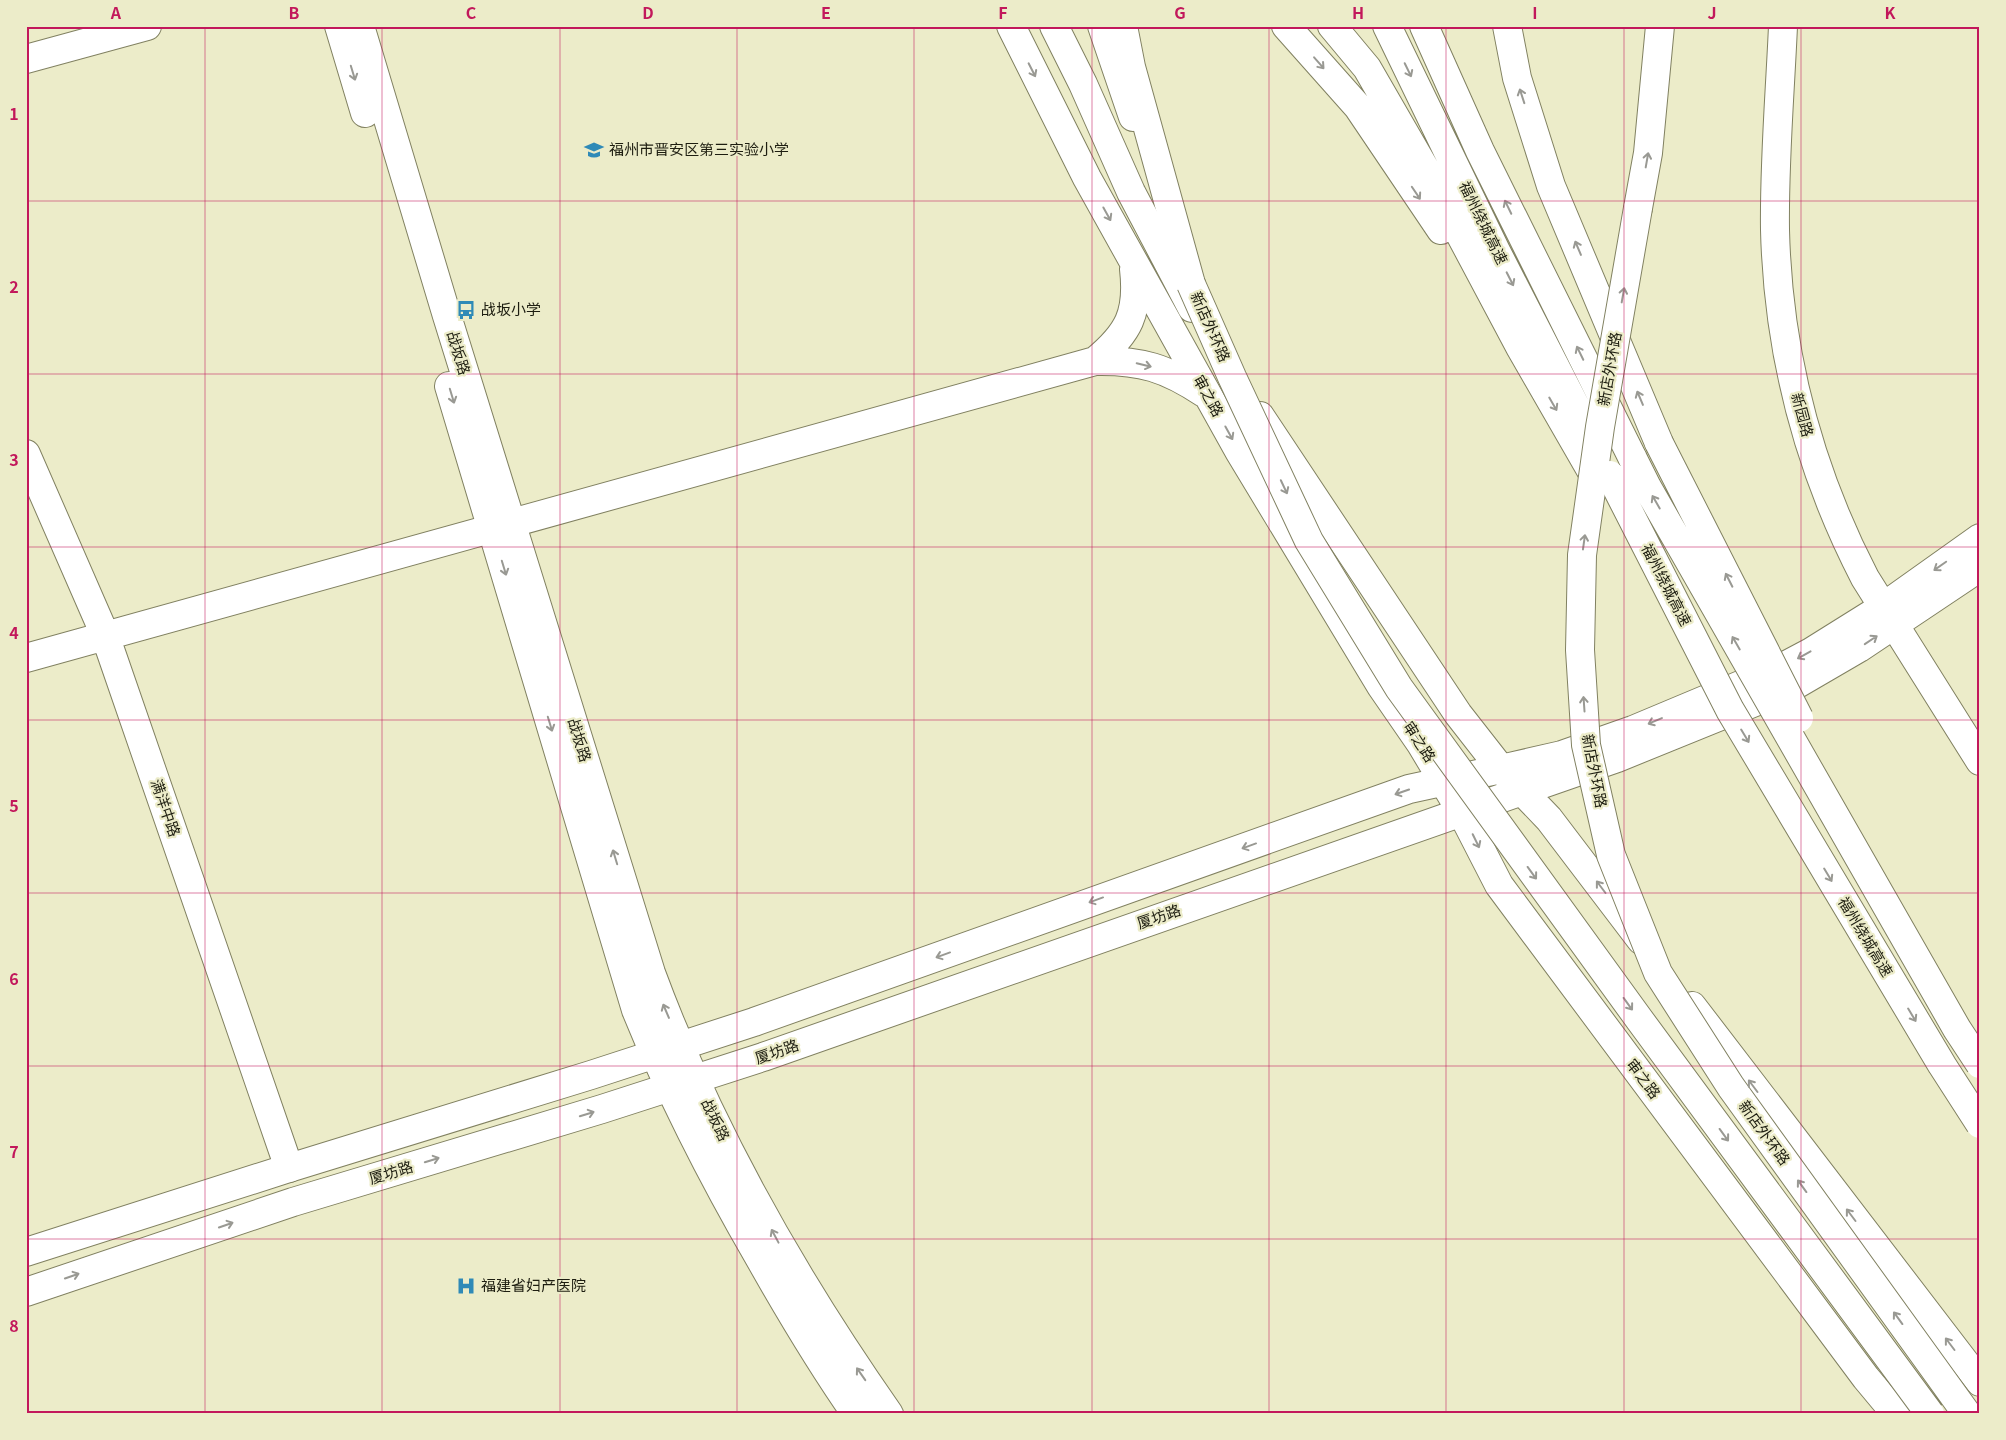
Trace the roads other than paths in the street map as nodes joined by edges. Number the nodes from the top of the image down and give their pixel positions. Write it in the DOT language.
graph roads {
  1 [pos="147,26"];
  2 [pos="339,26"];
  3 [pos="360,26"];
  4 [pos="1011,26"];
  5 [pos="1054,26"];
  6 [pos="1102,26"];
  7 [pos="1123,26"];
  8 [pos="1286,26"];
  9 [pos="1332,26"];
  10 [pos="1387,26"];
  11 [pos="1424,26"];
  12 [pos="1508,26"];
  13 [pos="1660,26"];
  14 [pos="1783,26"];
  15 [pos="26,59"];
  16 [pos="1132,261"];
  17 [pos="1191,284"];
  18 [pos="1520,347"];
  19 [pos="1095,361"];
  20 [pos="1208,396"];
  21 [pos="26,454"];
  22 [pos="1603,477"];
  23 [pos="502,526"];
  24 [pos="1980,538"];
  25 [pos="1980,567"];
  26 [pos="1889,615"];
  27 [pos="105,635"];
  28 [pos="26,658"];
  29 [pos="1980,760"];
  30 [pos="1501,769"];
  31 [pos="1444,783"];
  32 [pos="1522,791"];
  33 [pos="1461,811"];
  34 [pos="1957,1029"];
  35 [pos="681,1046"];
  36 [pos="654,1054"];
  37 [pos="1980,1064"];
  38 [pos="696,1079"];
  39 [pos="670,1087"];
  40 [pos="1980,1124"];
  41 [pos="289,1168"];
  42 [pos="26,1252"];
  43 [pos="26,1292"];
  44 [pos="1980,1382"];
  45 [pos="856,1414"];
  46 [pos="889,1414"];
  47 [pos="1896,1414"];
  48 [pos="1930,1414"];
  49 [pos="1967,1414"];
  1 -- 15 [label="main road"];
  2 -- 23 [label="main road, 战坂路, one-way"];
  3 -- 23 [label="main road, 战坂路"];
  4 -- 16 [label="main road, 审之路, one-way"];
  5 -- 30 [label="main road, 审之路"];
  6 -- 17 [label="main road"];
  7 -- 17 [label="main road"];
  8 -- 18 [label="main road, one-way"];
  9 -- 18 [label="main road"];
  10 -- 22 [label="main road, 福州绕城高速, one-way"];
  34 -- 11 [label="main road, 福州绕城高速, one-way, bridge"];
  34 -- 12 [label="main road, one-way, bridge"];
  49 -- 13 [label="main road, 新店外环路, one-way, bridge"];
  14 -- 26 [label="main road, 新园路"];
  16 -- 19 [label="main road"];
  16 -- 20 [label="main road, 审之路"];
  17 -- 48 [label="main road, 新店外环路, one-way, bridge"];
  18 -- 22 [label="main road, one-way"];
  19 -- 20 [label="main road, one-way"];
  19 -- 23 [label="main road"];
  20 -- 31 [label="main road, 审之路, one-way"];
  21 -- 27 [label="main road, 满洋中路"];
  22 -- 40 [label="main road, 福州绕城高速, one-way, bridge"];
  23 -- 27 [label="main road"];
  35 -- 23 [label="main road, 战坂路, one-way"];
  23 -- 36 [label="main road, 战坂路, one-way"];
  24 -- 26 [label="main road, one-way"];
  25 -- 26 [label="main road"];
  26 -- 29 [label="main road, 新园路"];
  26 -- 30 [label="main road, one-way"];
  32 -- 26 [label="main road, 厦坊路, one-way"];
  27 -- 28 [label="main road"];
  27 -- 41 [label="main road, 满洋中路"];
  30 -- 31 [label="main road"];
  30 -- 32 [label="main road, 审之路"];
  31 -- 33 [label="main road, 审之路"];
  31 -- 35 [label="main road, one-way"];
  32 -- 33 [label="main road, 厦坊路"];
  44 -- 32 [label="main road, 审之路, one-way"];
  33 -- 38 [label="main road, 厦坊路"];
  33 -- 47 [label="main road, 审之路, one-way"];
  34 -- 37 [label="main road, 福州绕城高速, bridge"];
  35 -- 36 [label="main road"];
  35 -- 38 [label="main road, 战坂路"];
  36 -- 39 [label="main road, 战坂路"];
  36 -- 41 [label="main road"];
  38 -- 39 [label="main road, 厦坊路"];
  46 -- 38 [label="main road, 战坂路, one-way"];
  43 -- 39 [label="main road, 厦坊路, one-way"];
  39 -- 45 [label="main road, 战坂路"];
  41 -- 42 [label="main road"];
}
